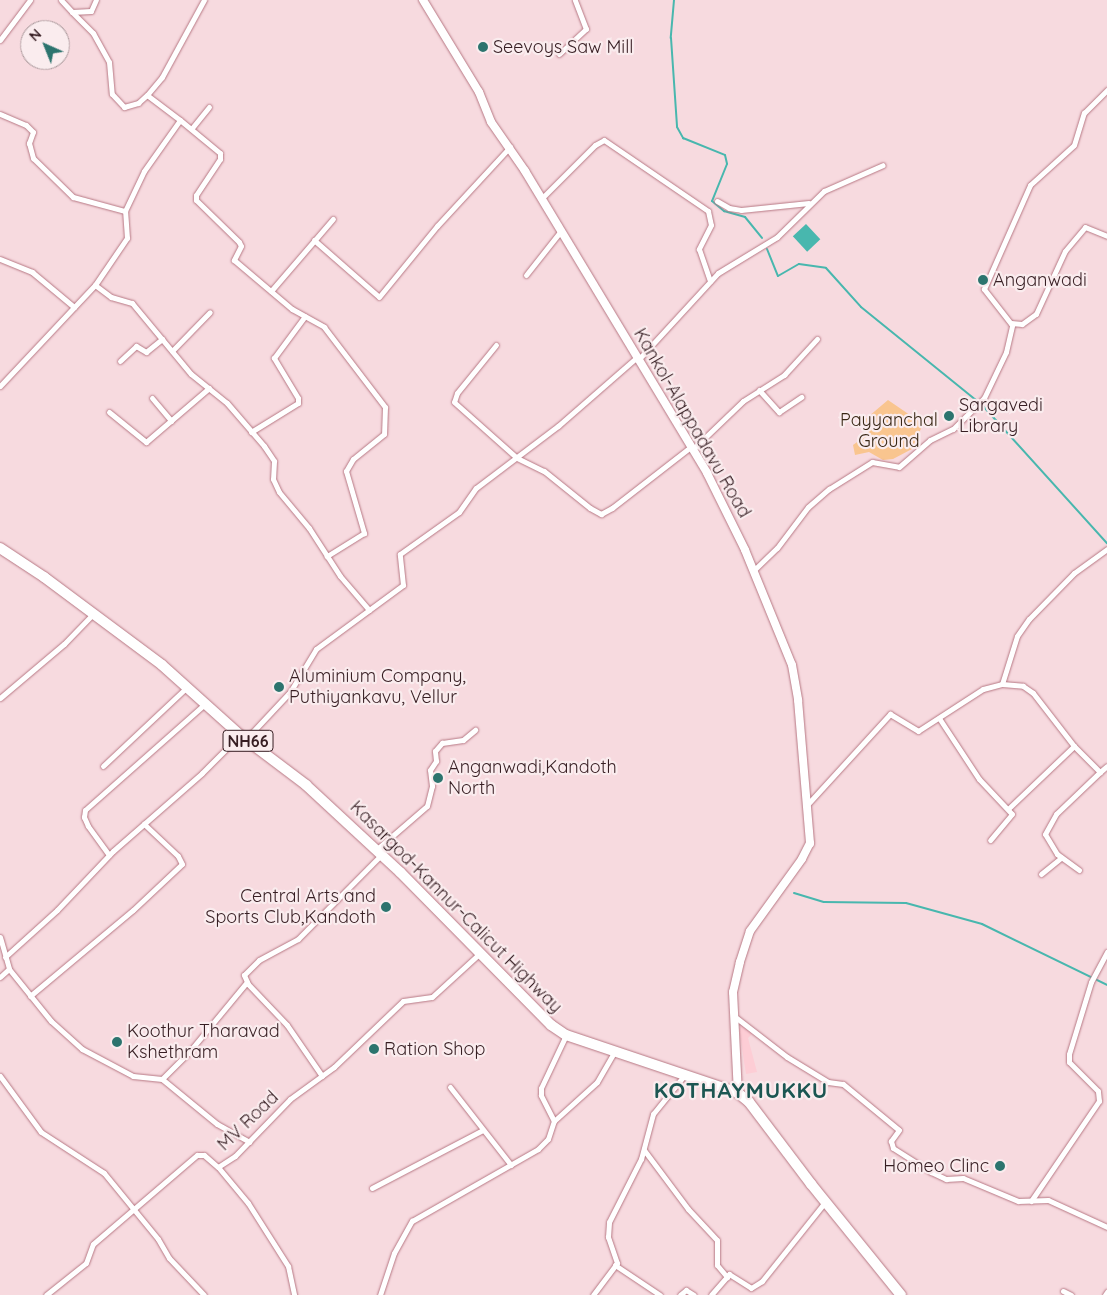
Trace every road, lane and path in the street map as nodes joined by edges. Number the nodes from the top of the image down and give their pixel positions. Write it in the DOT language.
graph roads {
  1 [pos="30,0"];
  2 [pos="61,0"];
  3 [pos="96,0"];
  4 [pos="204,0"];
  5 [pos="423,0"];
  6 [pos="575,0"];
  7 [pos="72,12"];
  8 [pos="0,40"];
  9 [pos="559,54"];
  10 [pos="1107,90"];
  11 [pos="147,95"];
  12 [pos="209,107"];
  13 [pos="0,114"];
  14 [pos="180,120"];
  15 [pos="192,128"];
  16 [pos="510,146"];
  17 [pos="883,165"];
  18 [pos="541,200"];
  19 [pos="717,201"];
  20 [pos="809,203"];
  21 [pos="125,212"];
  22 [pos="333,219"];
  23 [pos="560,232"];
  24 [pos="1107,236"];
  25 [pos="314,240"];
  26 [pos="0,259"];
  27 [pos="526,275"];
  28 [pos="710,281"];
  29 [pos="95,285"];
  30 [pos="271,291"];
  31 [pos="74,307"];
  32 [pos="210,312"];
  33 [pos="305,316"];
  34 [pos="1011,323"];
  35 [pos="162,339"];
  36 [pos="817,339"];
  37 [pos="496,345"];
  38 [pos="172,352"];
  39 [pos="637,359"];
  40 [pos="120,361"];
  41 [pos="0,386"];
  42 [pos="208,388"];
  43 [pos="758,390"];
  44 [pos="801,397"];
  45 [pos="152,398"];
  46 [pos="109,412"];
  47 [pos="171,421"];
  48 [pos="251,432"];
  49 [pos="692,448"];
  50 [pos="517,458"];
  51 [pos="0,548"];
  52 [pos="1107,549"];
  53 [pos="326,556"];
  54 [pos="753,571"];
  55 [pos="370,610"];
  56 [pos="93,614"];
  57 [pos="1002,684"];
  58 [pos="188,687"];
  59 [pos="0,698"];
  60 [pos="207,702"];
  61 [pos="939,718"];
  62 [pos="475,730"];
  63 [pos="243,737"];
  64 [pos="1074,746"];
  65 [pos="103,766"];
  66 [pos="1107,766"];
  67 [pos="1100,772"];
  68 [pos="806,806"];
  69 [pos="1009,808"];
  70 [pos="144,824"];
  71 [pos="990,840"];
  72 [pos="379,852"];
  73 [pos="109,855"];
  74 [pos="1061,858"];
  75 [pos="1079,870"];
  76 [pos="1041,874"];
  77 [pos="1,939"];
  78 [pos="1107,952"];
  79 [pos="480,953"];
  80 [pos="5,957"];
  81 [pos="9,970"];
  82 [pos="0,977"];
  83 [pos="247,982"];
  84 [pos="30,996"];
  85 [pos="734,1016"];
  86 [pos="566,1035"];
  87 [pos="614,1052"];
  88 [pos="0,1076"];
  89 [pos="322,1076"];
  90 [pos="683,1076"];
  91 [pos="162,1079"];
  92 [pos="450,1087"];
  93 [pos="738,1093"];
  94 [pos="554,1121"];
  95 [pos="483,1130"];
  96 [pos="249,1142"];
  97 [pos="644,1150"];
  98 [pos="510,1165"];
  99 [pos="218,1167"];
  100 [pos="372,1188"];
  101 [pos="1031,1201"];
  102 [pos="825,1202"];
  103 [pos="136,1210"];
  104 [pos="1107,1228"];
  105 [pos="615,1265"];
  106 [pos="727,1277"];
  107 [pos="1063,1291"];
  108 [pos="46,1295"];
  109 [pos="204,1295"];
  110 [pos="294,1295"];
  111 [pos="380,1295"];
  112 [pos="593,1295"];
  113 [pos="660,1295"];
  114 [pos="680,1295"];
  115 [pos="694,1295"];
  116 [pos="712,1295"];
  117 [pos="901,1295"];
  118 [pos="1071,1295"];
  1 -- 8 [label="street"];
  2 -- 7 [label="street"];
  3 -- 7 [label="street"];
  4 -- 11 [label="street"];
  5 -- 16 [label="main road, Kankol-Alappadavu Road"];
  6 -- 9 [label="street"];
  7 -- 11 [label="street"];
  10 -- 34 [label="street"];
  11 -- 14 [label="street"];
  12 -- 15 [label="street"];
  13 -- 21 [label="street"];
  14 -- 15 [label="street"];
  14 -- 21 [label="street"];
  15 -- 30 [label="street"];
  16 -- 18 [label="main road, Kankol-Alappadavu Road"];
  16 -- 25 [label="street"];
  17 -- 20 [label="street"];
  18 -- 23 [label="main road, Kankol-Alappadavu Road"];
  18 -- 28 [label="street"];
  19 -- 20 [label="street"];
  20 -- 28 [label="street"];
  21 -- 29 [label="street"];
  22 -- 25 [label="street"];
  23 -- 27 [label="street"];
  23 -- 39 [label="main road, Kankol-Alappadavu Road"];
  24 -- 34 [label="street"];
  25 -- 30 [label="street"];
  26 -- 31 [label="street"];
  28 -- 39 [label="street"];
  29 -- 31 [label="street"];
  29 -- 35 [label="street"];
  30 -- 33 [label="street"];
  31 -- 41 [label="street"];
  32 -- 38 [label="street"];
  33 -- 48 [label="street"];
  33 -- 53 [label="street"];
  34 -- 54 [label="street"];
  35 -- 38 [label="street"];
  35 -- 40 [label="street"];
  36 -- 43 [label="street"];
  37 -- 50 [label="street"];
  38 -- 42 [label="street"];
  39 -- 49 [label="main road, Kankol-Alappadavu Road"];
  39 -- 50 [label="street"];
  42 -- 47 [label="street"];
  42 -- 48 [label="street"];
  43 -- 44 [label="street"];
  43 -- 49 [label="street"];
  45 -- 47 [label="street"];
  46 -- 47 [label="street"];
  48 -- 53 [label="street"];
  49 -- 50 [label="street"];
  49 -- 54 [label="main road, Kankol-Alappadavu Road"];
  50 -- 55 [label="street"];
  51 -- 56 [label="highway, Kasargod-Kannur-Calicut Highway / NH66"];
  52 -- 57 [label="street"];
  53 -- 55 [label="street"];
  54 -- 68 [label="main road, Kankol-Alappadavu Road"];
  55 -- 63 [label="street"];
  56 -- 58 [label="highway, Kasargod-Kannur-Calicut Highway / NH66"];
  56 -- 59 [label="street"];
  57 -- 61 [label="street"];
  57 -- 64 [label="street"];
  58 -- 60 [label="highway, Kasargod-Kannur-Calicut Highway / NH66"];
  58 -- 65 [label="street"];
  60 -- 63 [label="highway, Kasargod-Kannur-Calicut Highway / NH66"];
  60 -- 73 [label="street"];
  61 -- 68 [label="street"];
  61 -- 69 [label="street"];
  62 -- 72 [label="street"];
  63 -- 70 [label="street"];
  63 -- 72 [label="highway, Kasargod-Kannur-Calicut Highway / NH66"];
  64 -- 67 [label="street"];
  64 -- 69 [label="street"];
  66 -- 67 [label="street"];
  67 -- 74 [label="street"];
  68 -- 85 [label="main road, Kankol-Alappadavu Road"];
  69 -- 71 [label="street"];
  70 -- 73 [label="street"];
  70 -- 84 [label="street"];
  72 -- 79 [label="highway, Kasargod-Kannur-Calicut Highway / NH66"];
  72 -- 83 [label="street"];
  73 -- 80 [label="street"];
  74 -- 75 [label="street"];
  74 -- 76 [label="street"];
  77 -- 80 [label="street"];
  78 -- 101 [label="street"];
  79 -- 86 [label="highway, Kasargod-Kannur-Calicut Highway / NH66"];
  79 -- 89 [label="street, MV Road"];
  80 -- 81 [label="street"];
  81 -- 82 [label="street"];
  81 -- 84 [label="street"];
  83 -- 89 [label="street"];
  83 -- 91 [label="street"];
  84 -- 91 [label="street"];
  85 -- 93 [label="main road, Kankol-Alappadavu Road"];
  85 -- 101 [label="street"];
  86 -- 87 [label="highway, Kasargod-Kannur-Calicut Highway / NH66"];
  86 -- 94 [label="street"];
  87 -- 90 [label="highway, Kasargod-Kannur-Calicut Highway / NH66"];
  87 -- 94 [label="street"];
  88 -- 103 [label="street"];
  89 -- 96 [label="street, MV Road"];
  90 -- 93 [label="highway, Kasargod-Kannur-Calicut Highway / NH66"];
  90 -- 97 [label="street"];
  91 -- 96 [label="street"];
  92 -- 95 [label="street"];
  93 -- 102 [label="highway, Kasargod-Kannur-Calicut Highway / NH66"];
  94 -- 98 [label="street"];
  95 -- 98 [label="street"];
  95 -- 100 [label="street"];
  96 -- 99 [label="street, MV Road"];
  97 -- 105 [label="street"];
  97 -- 106 [label="street"];
  98 -- 111 [label="street"];
  99 -- 103 [label="street, MV Road"];
  99 -- 110 [label="street"];
  101 -- 104 [label="street"];
  102 -- 106 [label="street"];
  102 -- 117 [label="highway, Kasargod-Kannur-Calicut Highway / NH66"];
  103 -- 108 [label="street, MV Road"];
  103 -- 109 [label="street"];
  105 -- 112 [label="street"];
  105 -- 113 [label="street"];
  106 -- 116 [label="street"];
  107 -- 118 [label="street"];
  114 -- 115 [label="street"];
}
